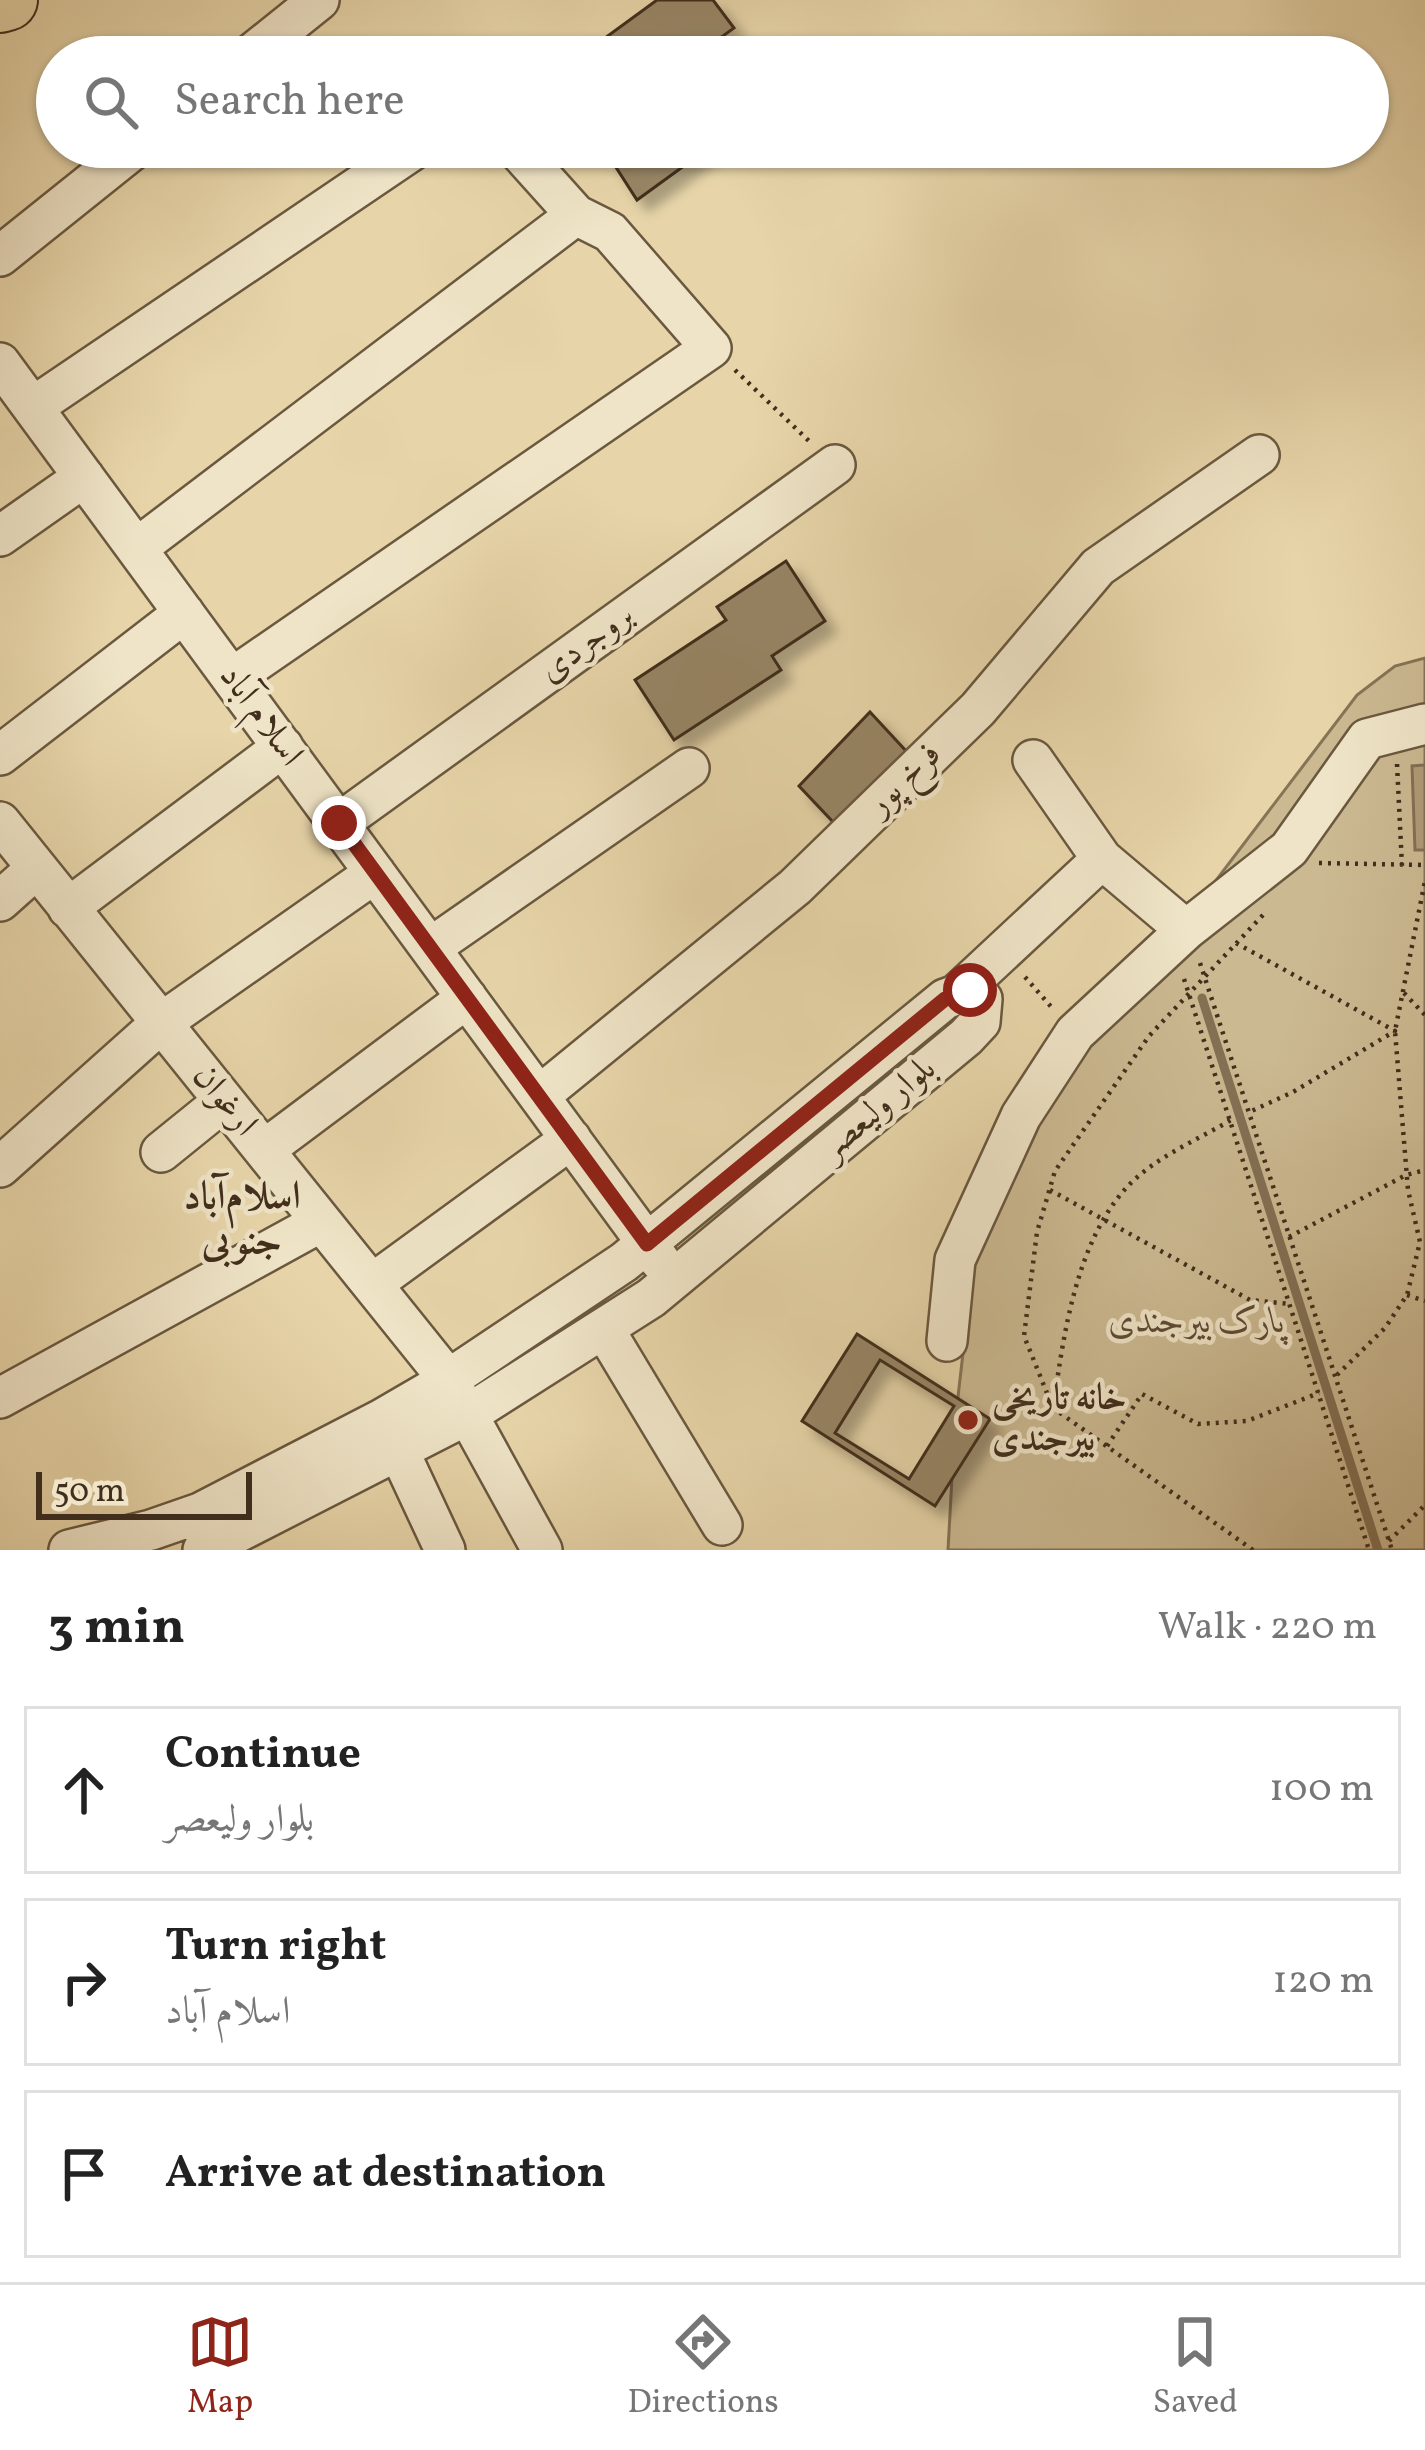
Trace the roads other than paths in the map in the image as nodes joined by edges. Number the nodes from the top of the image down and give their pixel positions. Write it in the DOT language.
graph roads {
  1 [pos="319,0"];
  2 [pos="274,36"];
  3 [pos="110,168"];
  4 [pos="386,168"];
  5 [pos="534,168"];
  6 [pos="575,215"];
  7 [pos="0,256"];
  8 [pos="0,363"];
  9 [pos="33,407"];
  10 [pos="1259,455"];
  11 [pos="835,465"];
  12 [pos="84,477"];
  13 [pos="0,536"];
  14 [pos="137,548"];
  15 [pos="184,613"];
  16 [pos="232,679"];
  17 [pos="1425,724"];
  18 [pos="283,748"];
  19 [pos="0,754"];
  20 [pos="1033,760"];
  21 [pos="689,768"];
  22 [pos="0,822"];
  23 [pos="339,823"];
  24 [pos="1102,859"];
  25 [pos="37,868"];
  26 [pos="375,873"];
  27 [pos="0,901"];
  28 [pos="68,908"];
  29 [pos="1178,939"];
  30 [pos="430,948"];
  31 [pos="956,995"];
  32 [pos="467,998"];
  33 [pos="161,1023"];
  34 [pos="539,1096"];
  35 [pos="224,1101"];
  36 [pos="571,1139"];
  37 [pos="264,1150"];
  38 [pos="160,1152"];
  39 [pos="0,1167"];
  40 [pos="321,1222"];
  41 [pos="647,1244"];
  42 [pos="675,1280"];
  43 [pos="372,1284"];
  44 [pos="604,1329"];
  45 [pos="946,1341"];
  46 [pos="448,1379"];
  47 [pos="0,1398"];
  48 [pos="467,1415"];
  49 [pos="392,1435"];
  50 [pos="722,1525"];
  51 [pos="69,1550"];
  52 [pos="203,1550"];
  53 [pos="445,1550"];
  54 [pos="542,1550"];
  1 -- 2 [label="street"];
  3 -- 7 [label="street"];
  4 -- 9 [label="street"];
  5 -- 6 [label="street"];
  6 -- 14 [label="street"];
  6 -- 16 [label="street"];
  8 -- 9 [label="street, اسلام آباد"];
  9 -- 12 [label="street, اسلام آباد"];
  10 -- 34 [label="street, فرخ پور"];
  11 -- 23 [label="street, بروجردی"];
  12 -- 13 [label="street"];
  12 -- 14 [label="street, اسلام آباد"];
  14 -- 15 [label="street, اسلام آباد"];
  15 -- 16 [label="street, اسلام آباد"];
  15 -- 19 [label="street"];
  16 -- 18 [label="street, اسلام آباد"];
  17 -- 29 [label="street"];
  18 -- 23 [label="street, اسلام آباد"];
  18 -- 28 [label="street"];
  20 -- 24 [label="street"];
  21 -- 30 [label="street"];
  22 -- 25 [label="street, ارغوان"];
  23 -- 26 [label="street, اسلام آباد"];
  24 -- 29 [label="street"];
  24 -- 31 [label="street"];
  25 -- 27 [label="street"];
  25 -- 28 [label="street, ارغوان"];
  26 -- 30 [label="street, اسلام آباد"];
  26 -- 33 [label="street"];
  28 -- 33 [label="street, ارغوان"];
  29 -- 45 [label="street"];
  30 -- 32 [label="street, اسلام آباد"];
  31 -- 41 [label="street, بلوار ولیعصر"];
  31 -- 42 [label="street, بلوار ولیعصر"];
  32 -- 34 [label="street, اسلام آباد"];
  32 -- 37 [label="street"];
  33 -- 35 [label="street, ارغوان"];
  33 -- 39 [label="street"];
  34 -- 36 [label="street, اسلام آباد"];
  35 -- 37 [label="street, ارغوان"];
  35 -- 38 [label="street"];
  36 -- 41 [label="street, اسلام آباد"];
  36 -- 43 [label="street"];
  37 -- 40 [label="street, ارغوان"];
  40 -- 43 [label="street, ارغوان"];
  40 -- 47 [label="street"];
  41 -- 42 [label="street, اسلام آباد"];
  41 -- 46 [label="street, بلوار ولیعصر"];
  42 -- 44 [label="street, بلوار ولیعصر"];
  43 -- 46 [label="street, ارغوان"];
  44 -- 48 [label="street, بلوار ولیعصر"];
  44 -- 50 [label="street"];
  46 -- 48 [label="street, ارغوان"];
  46 -- 49 [label="street, بلوار ولیعصر"];
  48 -- 49 [label="street, بلوار ولیعصر"];
  48 -- 54 [label="street, ارغوان"];
  49 -- 51 [label="street, بلوار ولیعصر"];
  49 -- 52 [label="street, بلوار ولیعصر"];
  49 -- 53 [label="street"];
}
